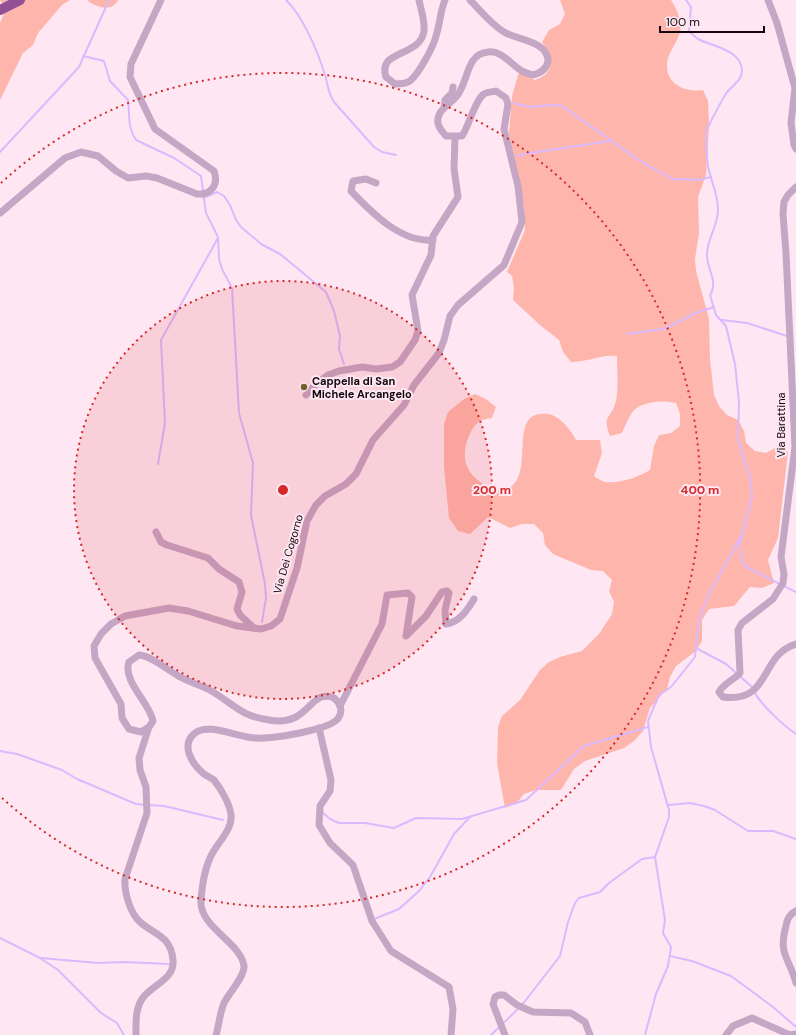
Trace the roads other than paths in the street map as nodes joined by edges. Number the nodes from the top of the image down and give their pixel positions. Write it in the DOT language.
graph roads {
  1 [pos="20,0"];
  2 [pos="161,0"];
  3 [pos="419,0"];
  4 [pos="445,0"];
  5 [pos="470,0"];
  6 [pos="768,0"];
  7 [pos="0,10"];
  8 [pos="453,87"];
  9 [pos="444,108"];
  10 [pos="455,138"];
  11 [pos="796,149"];
  12 [pos="376,183"];
  13 [pos="796,187"];
  14 [pos="0,213"];
  15 [pos="433,240"];
  16 [pos="306,395"];
  17 [pos="156,532"];
  18 [pos="474,599"];
  19 [pos="254,628"];
  20 [pos="796,644"];
  21 [pos="340,706"];
  22 [pos="149,727"];
  23 [pos="318,728"];
  24 [pos="796,911"];
  25 [pos="796,983"];
  26 [pos="796,1034"];
  27 [pos="136,1035"];
  28 [pos="216,1035"];
  29 [pos="451,1035"];
  30 [pos="505,1035"];
  31 [pos="590,1035"];
  32 [pos="726,1035"];
  1 -- 7 [label="highway"];
  2 -- 14 [label="street"];
  3 -- 4 [label="street"];
  5 -- 9 [label="street"];
  6 -- 11 [label="street"];
  8 -- 9 [label="street"];
  9 -- 10 [label="street"];
  10 -- 15 [label="street"];
  10 -- 19 [label="street, Via Dei Cogorno"];
  12 -- 15 [label="street"];
  13 -- 20 [label="street, Via Barattina"];
  15 -- 16 [label="street"];
  17 -- 19 [label="street"];
  18 -- 21 [label="street"];
  19 -- 22 [label="street, Via Dei Cogorno"];
  21 -- 22 [label="street"];
  21 -- 23 [label="street"];
  22 -- 27 [label="street"];
  23 -- 28 [label="street"];
  23 -- 29 [label="street"];
  24 -- 25 [label="street"];
  26 -- 32 [label="street"];
  30 -- 31 [label="street"];
}
